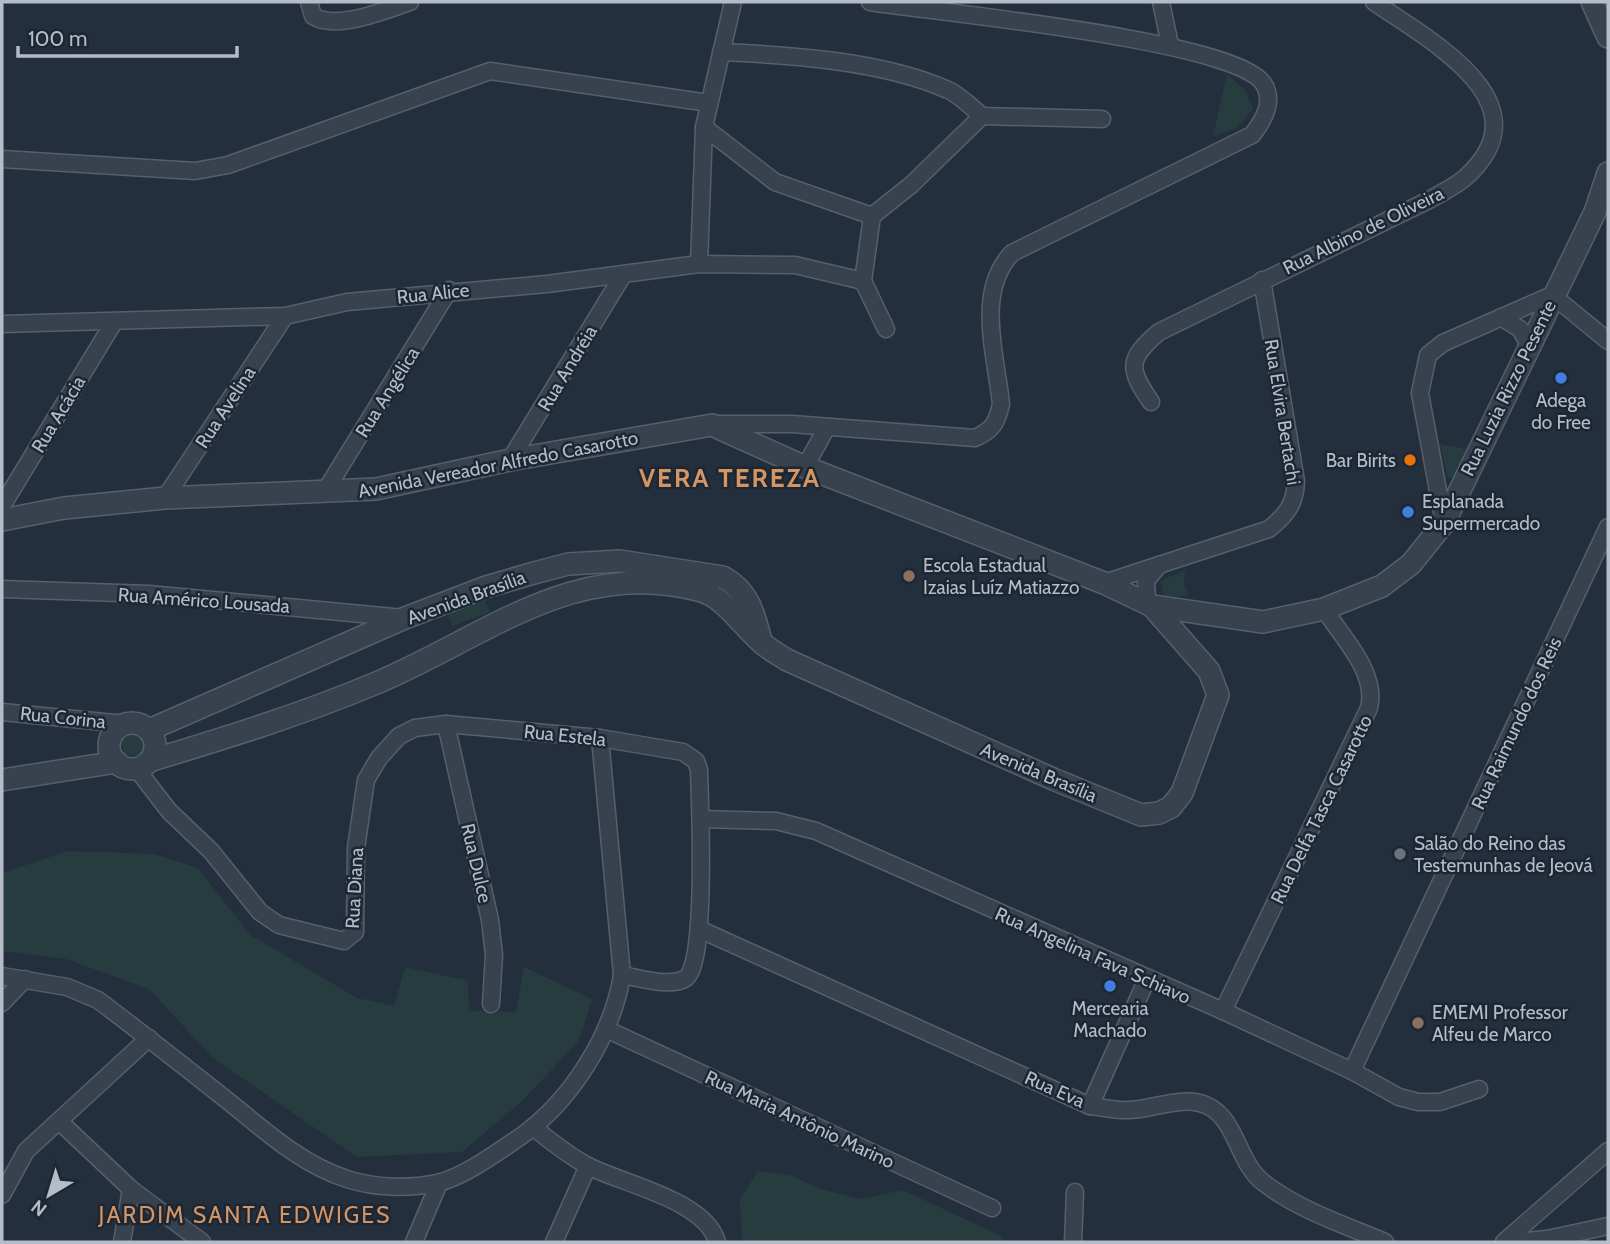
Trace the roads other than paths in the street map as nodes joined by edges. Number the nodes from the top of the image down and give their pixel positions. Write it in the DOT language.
graph roads {
  1 [pos="411,2"];
  2 [pos="733,2"];
  3 [pos="870,2"];
  4 [pos="1161,2"];
  5 [pos="1374,2"];
  6 [pos="1592,2"];
  7 [pos="309,5"];
  8 [pos="1608,37"];
  9 [pos="1170,45"];
  10 [pos="721,52"];
  11 [pos="709,103"];
  12 [pos="982,117"];
  13 [pos="1102,118"];
  14 [pos="704,127"];
  15 [pos="2,159"];
  16 [pos="1608,173"];
  17 [pos="872,216"];
  18 [pos="699,264"];
  19 [pos="623,275"];
  20 [pos="1262,280"];
  21 [pos="863,281"];
  22 [pos="449,290"];
  23 [pos="1552,295"];
  24 [pos="285,316"];
  25 [pos="1501,317"];
  26 [pos="114,321"];
  27 [pos="2,324"];
  28 [pos="886,329"];
  29 [pos="1608,341"];
  30 [pos="1529,344"];
  31 [pos="1151,402"];
  32 [pos="712,425"];
  33 [pos="827,427"];
  34 [pos="510,460"];
  35 [pos="805,467"];
  36 [pos="324,493"];
  37 [pos="165,498"];
  38 [pos="2,506"];
  39 [pos="2,520"];
  40 [pos="1444,523"];
  41 [pos="1608,527"];
  42 [pos="1160,564"];
  43 [pos="705,582"];
  44 [pos="1104,583"];
  45 [pos="2,589"];
  46 [pos="1152,606"];
  47 [pos="1324,609"];
  48 [pos="1211,616"];
  49 [pos="405,618"];
  50 [pos="1199,658"];
  51 [pos="2,712"];
  52 [pos="125,724"];
  53 [pos="446,724"];
  54 [pos="149,730"];
  55 [pos="600,737"];
  56 [pos="134,764"];
  57 [pos="2,780"];
  58 [pos="701,819"];
  59 [pos="699,929"];
  60 [pos="622,975"];
  61 [pos="2,976"];
  62 [pos="25,979"];
  63 [pos="1147,979"];
  64 [pos="2,1003"];
  65 [pos="491,1004"];
  66 [pos="1223,1012"];
  67 [pos="608,1030"];
  68 [pos="149,1038"];
  69 [pos="1352,1071"];
  70 [pos="1479,1089"];
  71 [pos="1090,1106"];
  72 [pos="61,1122"];
  73 [pos="533,1127"];
  74 [pos="1608,1151"];
  75 [pos="588,1166"];
  76 [pos="439,1183"];
  77 [pos="131,1189"];
  78 [pos="1075,1192"];
  79 [pos="2,1195"];
  80 [pos="992,1208"];
  81 [pos="1608,1226"];
  82 [pos="1547,1241"];
  83 [pos="122,1242"];
  84 [pos="202,1242"];
  85 [pos="414,1242"];
  86 [pos="554,1242"];
  87 [pos="717,1242"];
  88 [pos="1073,1242"];
  89 [pos="1385,1242"];
  90 [pos="1504,1242"];
  91 [pos="1517,1242"];
  1 -- 7 [label="street"];
  2 -- 10 [label="street"];
  3 -- 9 [label="street, Avenida Vereador Alfredo Casarotto"];
  4 -- 9 [label="street"];
  5 -- 20 [label="street, Rua Albino de Oliveira"];
  6 -- 8 [label="street"];
  9 -- 33 [label="street, Avenida Vereador Alfredo Casarotto"];
  10 -- 11 [label="street"];
  10 -- 12 [label="street"];
  11 -- 14 [label="street"];
  11 -- 15 [label="street"];
  12 -- 13 [label="street"];
  12 -- 17 [label="street"];
  14 -- 17 [label="street"];
  14 -- 18 [label="street"];
  16 -- 23 [label="street, Rua Luzia Rizzo Pesente"];
  17 -- 21 [label="street"];
  18 -- 19 [label="street, Rua Alice"];
  18 -- 21 [label="street, Rua Alice"];
  19 -- 22 [label="street, Rua Alice"];
  19 -- 34 [label="street, Rua Andréia"];
  20 -- 31 [label="street, Rua Albino de Oliveira"];
  20 -- 42 [label="street, Rua Elvira Bertachi"];
  21 -- 28 [label="street"];
  22 -- 24 [label="street, Rua Alice"];
  22 -- 36 [label="street, Rua Angélica"];
  23 -- 25 [label="street"];
  23 -- 29 [label="street"];
  23 -- 30 [label="street, Rua Luzia Rizzo Pesente"];
  24 -- 26 [label="street, Rua Alice"];
  24 -- 37 [label="street, Rua Avelina"];
  25 -- 30 [label="street"];
  25 -- 40 [label="street"];
  26 -- 27 [label="street, Rua Alice"];
  26 -- 38 [label="street, Rua Acácia"];
  30 -- 40 [label="street, Rua Luzia Rizzo Pesente"];
  32 -- 33 [label="street, Avenida Vereador Alfredo Casarotto"];
  32 -- 34 [label="street, Avenida Vereador Alfredo Casarotto"];
  32 -- 35 [label="street, Rua Luzia Rizzo Pesente"];
  33 -- 35 [label="street"];
  34 -- 36 [label="street, Avenida Vereador Alfredo Casarotto"];
  35 -- 44 [label="street, Rua Luzia Rizzo Pesente"];
  36 -- 37 [label="street, Avenida Vereador Alfredo Casarotto"];
  37 -- 39 [label="street, Avenida Vereador Alfredo Casarotto"];
  40 -- 47 [label="street, Rua Luzia Rizzo Pesente"];
  41 -- 69 [label="street, Rua Raimundo dos Reis"];
  42 -- 44 [label="street, Rua Elvira Bertachi"];
  42 -- 46 [label="street"];
  43 -- 49 [label="street, Avenida Brasília"];
  43 -- 50 [label="street, Avenida Brasília"];
  43 -- 56 [label="street, Avenida Brasília"];
  44 -- 46 [label="street, Rua Luzia Rizzo Pesente"];
  45 -- 49 [label="street, Rua Américo Lousada"];
  46 -- 48 [label="street, Rua Luzia Rizzo Pesente"];
  46 -- 50 [label="street, Avenida Brasília"];
  47 -- 48 [label="street, Rua Luzia Rizzo Pesente"];
  47 -- 66 [label="street, Rua Delfa Tasca Casarotto"];
  48 -- 50 [label="street"];
  49 -- 54 [label="street, Avenida Brasília"];
  51 -- 52 [label="street, Rua Corina"];
  52 -- 54 [label="street"];
  52 -- 56 [label="street"];
  53 -- 55 [label="street, Rua Estela"];
  53 -- 56 [label="street, Rua Diana"];
  53 -- 65 [label="street, Rua Dulce"];
  54 -- 56 [label="street"];
  55 -- 58 [label="street, Rua Estela"];
  55 -- 60 [label="street"];
  56 -- 57 [label="street, Avenida Brasília"];
  58 -- 59 [label="street"];
  58 -- 63 [label="street, Rua Angelina Fava Schiavo"];
  59 -- 60 [label="street"];
  59 -- 71 [label="street, Rua Eva"];
  60 -- 67 [label="street"];
  61 -- 62 [label="street"];
  62 -- 64 [label="street"];
  62 -- 68 [label="street"];
  63 -- 66 [label="street, Rua Angelina Fava Schiavo"];
  63 -- 71 [label="street"];
  66 -- 69 [label="street, Rua Angelina Fava Schiavo"];
  67 -- 73 [label="street"];
  67 -- 80 [label="street, Rua Maria Antônio Marino"];
  68 -- 72 [label="street"];
  68 -- 76 [label="street"];
  69 -- 70 [label="street, Rua Angelina Fava Schiavo"];
  71 -- 89 [label="street, Rua Eva"];
  72 -- 77 [label="street"];
  72 -- 79 [label="street"];
  73 -- 75 [label="street"];
  73 -- 76 [label="street"];
  74 -- 90 [label="street"];
  75 -- 86 [label="street"];
  75 -- 87 [label="street"];
  76 -- 85 [label="street"];
  77 -- 83 [label="street"];
  77 -- 84 [label="street"];
  78 -- 88 [label="street"];
  81 -- 82 [label="street"];
  82 -- 91 [label="street"];
}
